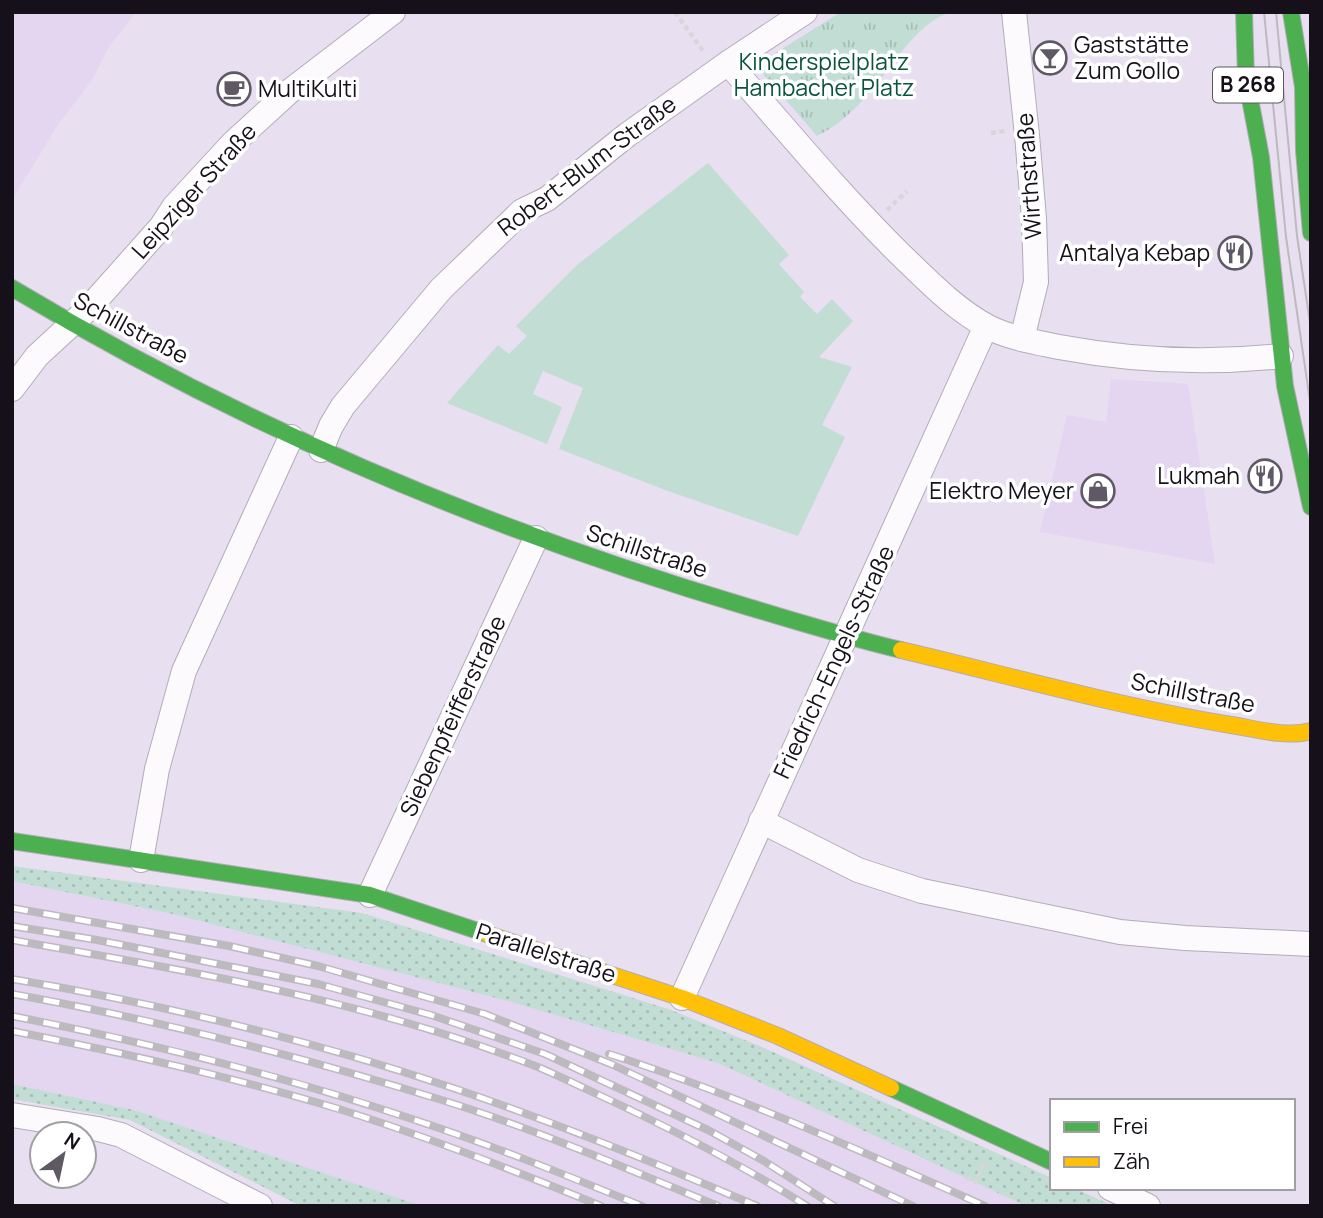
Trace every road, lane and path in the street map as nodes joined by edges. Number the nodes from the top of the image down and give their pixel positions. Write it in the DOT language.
graph roads {
  1 [pos="393,12"];
  2 [pos="675,12"];
  3 [pos="805,12"];
  4 [pos="1014,12"];
  5 [pos="1244,12"];
  6 [pos="1291,12"];
  7 [pos="701,48"];
  8 [pos="728,63"];
  9 [pos="1307,152"];
  10 [pos="906,191"];
  11 [pos="882,215"];
  12 [pos="1311,233"];
  13 [pos="12,288"];
  14 [pos="72,324"];
  15 [pos="986,326"];
  16 [pos="1022,339"];
  17 [pos="1282,356"];
  18 [pos="12,389"];
  19 [pos="291,437"];
  20 [pos="321,450"];
  21 [pos="1311,506"];
  22 [pos="536,538"];
  23 [pos="848,636"];
  24 [pos="1311,732"];
  25 [pos="761,821"];
  26 [pos="12,841"];
  27 [pos="141,860"];
  28 [pos="370,895"];
  29 [pos="1311,944"];
  30 [pos="682,998"];
  31 [pos="12,1115"];
  32 [pos="990,1151"];
  33 [pos="1050,1161"];
  34 [pos="966,1178"];
  35 [pos="1114,1190"];
  36 [pos="260,1206"];
  37 [pos="1148,1206"];
  1 -- 14 [label="street, Leipziger Straße"];
  2 -- 7 [label="path"];
  3 -- 8 [label="street, Robert-Blum-Straße"];
  4 -- 16 [label="street, Wirthstraße"];
  5 -- 17 [label="street, B 268"];
  6 -- 9 [label="street, B 268"];
  8 -- 15 [label="street"];
  8 -- 20 [label="street, Robert-Blum-Straße"];
  9 -- 12 [label="street, B 268"];
  10 -- 11 [label="path"];
  13 -- 14 [label="street, Schillstraße"];
  14 -- 18 [label="street, Leipziger Straße"];
  14 -- 19 [label="street, Schillstraße"];
  15 -- 16 [label="street"];
  15 -- 23 [label="street, Friedrich-Engels-Straße"];
  16 -- 17 [label="street"];
  17 -- 21 [label="street, B 268"];
  19 -- 20 [label="street, Schillstraße"];
  19 -- 27 [label="street"];
  20 -- 22 [label="street, Schillstraße"];
  22 -- 23 [label="street, Schillstraße"];
  22 -- 28 [label="street, Siebenpfeifferstraße"];
  23 -- 24 [label="street, Schillstraße"];
  23 -- 25 [label="street, Friedrich-Engels-Straße"];
  25 -- 29 [label="street"];
  25 -- 30 [label="street, Friedrich-Engels-Straße"];
  26 -- 27 [label="street, Parallelstraße"];
  27 -- 28 [label="street, Parallelstraße"];
  28 -- 30 [label="street, Parallelstraße"];
  30 -- 33 [label="street, Parallelstraße"];
  31 -- 36 [label="street"];
  32 -- 34 [label="path"];
  35 -- 37 [label="street"];
}
